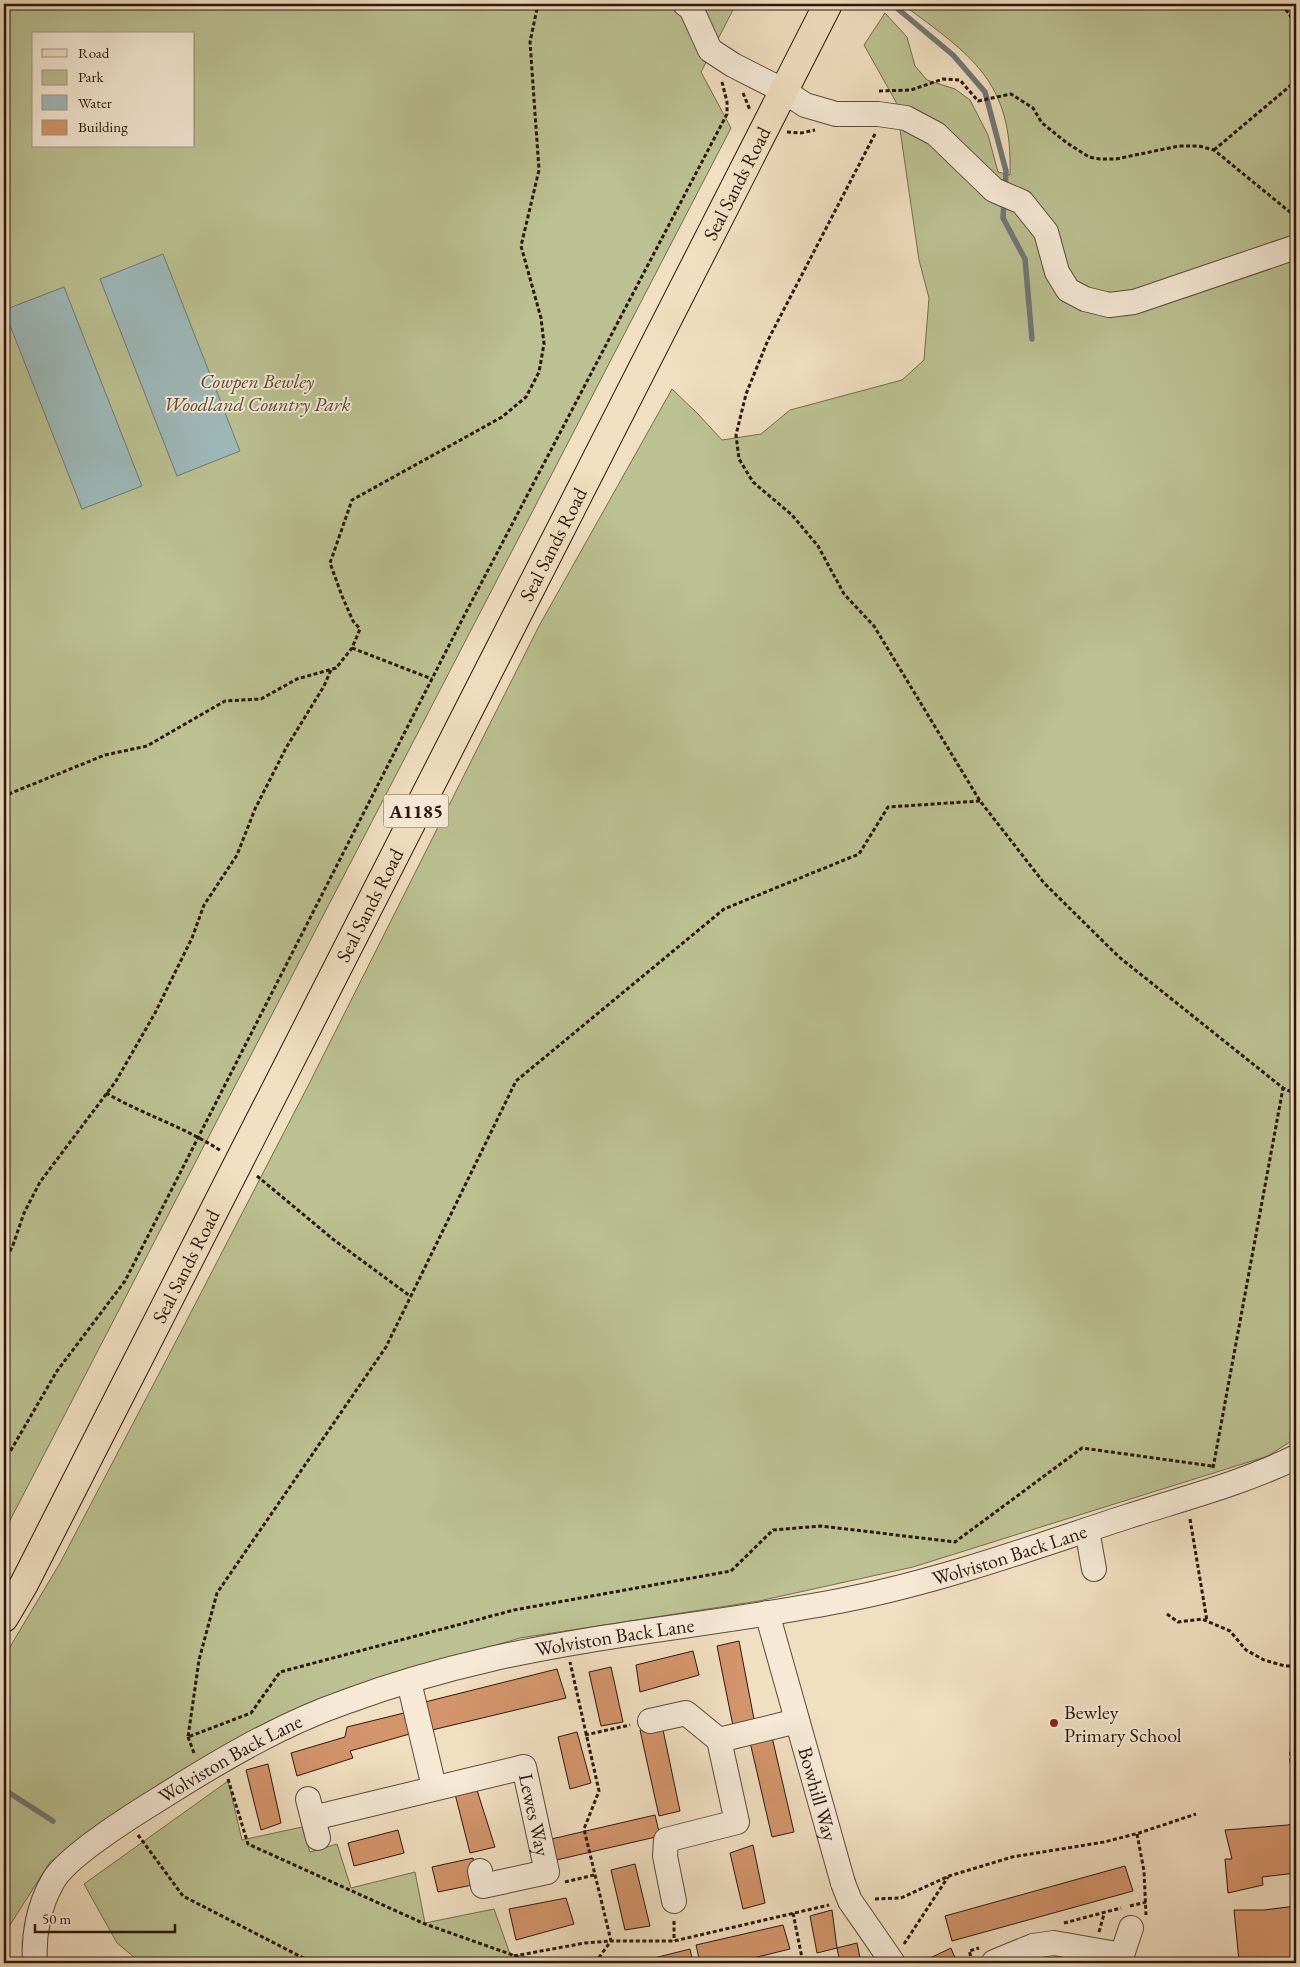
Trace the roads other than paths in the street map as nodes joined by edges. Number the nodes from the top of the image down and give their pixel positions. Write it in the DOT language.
graph roads {
  1 [pos="685,4"];
  2 [pos="828,4"];
  3 [pos="784,91"];
  4 [pos="1296,246"];
  5 [pos="1296,1457"];
  6 [pos="1087,1530"];
  7 [pos="1094,1569"];
  8 [pos="767,1613"];
  9 [pos="4,1618"];
  10 [pos="409,1682"];
  11 [pos="650,1721"];
  12 [pos="797,1721"];
  13 [pos="719,1740"];
  14 [pos="434,1787"];
  15 [pos="313,1818"];
  16 [pos="480,1871"];
  17 [pos="674,1901"];
  18 [pos="1138,1925"];
  19 [pos="1122,1959"];
  20 [pos="893,1962"];
  21 [pos="994,1962"];
  22 [pos="35,1963"];
  1 -- 3 [label="street"];
  2 -- 3 [label="main road, Seal Sands Road / A1185"];
  3 -- 4 [label="street"];
  3 -- 9 [label="main road, Seal Sands Road / A1185"];
  5 -- 6 [label="street, Wolviston Back Lane"];
  6 -- 7 [label="street"];
  6 -- 8 [label="street, Wolviston Back Lane"];
  8 -- 10 [label="street, Wolviston Back Lane"];
  8 -- 12 [label="street, Bowhill Way"];
  10 -- 14 [label="street"];
  10 -- 22 [label="street, Wolviston Back Lane"];
  11 -- 13 [label="street"];
  12 -- 13 [label="street"];
  12 -- 20 [label="street, Bowhill Way, bridge"];
  13 -- 17 [label="street"];
  14 -- 15 [label="street, Lewes Way"];
  14 -- 16 [label="street, Lewes Way"];
  18 -- 19 [label="street"];
  19 -- 21 [label="street"];
}
